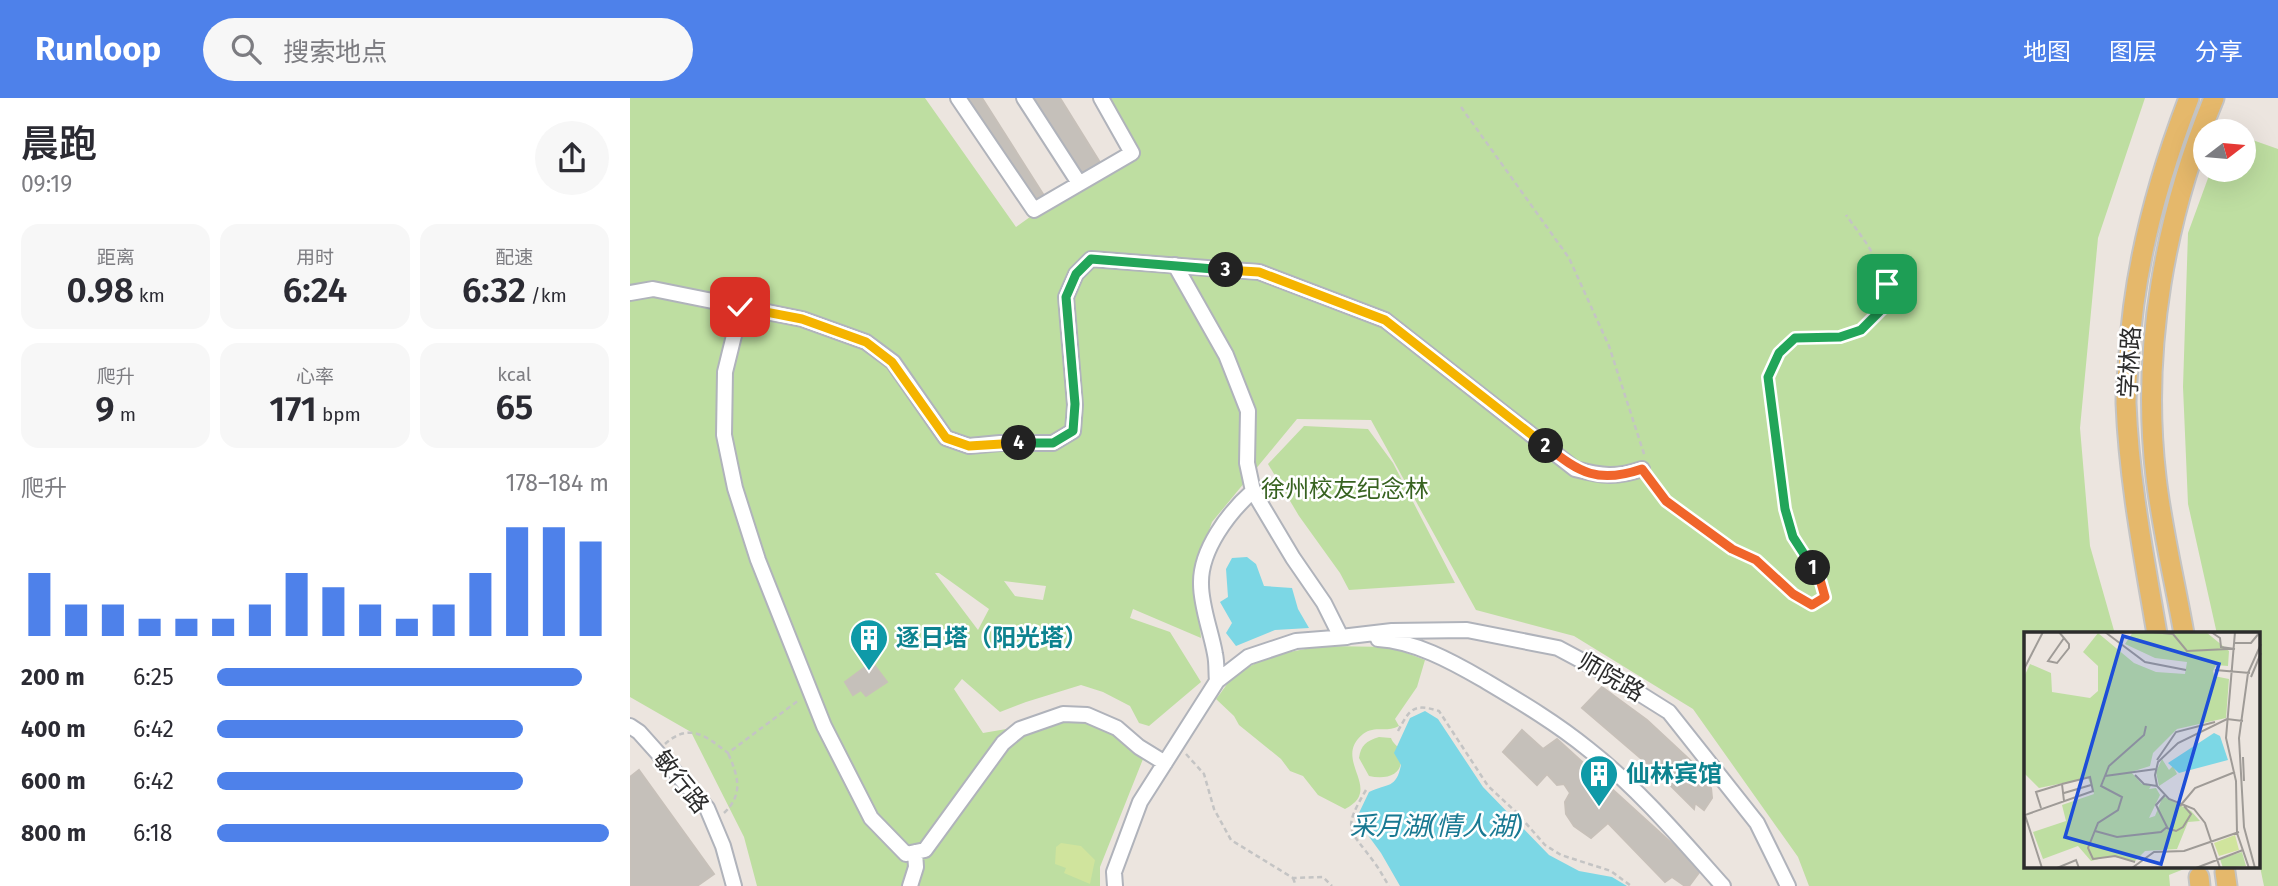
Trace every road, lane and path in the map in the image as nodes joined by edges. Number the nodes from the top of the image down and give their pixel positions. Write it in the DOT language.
graph roads {
  1 [pos="958,98"];
  2 [pos="1024,98"];
  3 [pos="1101,98"];
  4 [pos="2189,98"];
  5 [pos="2214,98"];
  6 [pos="1461,107"];
  7 [pos="1079,183"];
  8 [pos="1846,215"];
  9 [pos="1175,265"];
  10 [pos="630,293"];
  11 [pos="740,307"];
  12 [pos="1642,469"];
  13 [pos="1253,491"];
  14 [pos="2157,632"];
  15 [pos="2184,632"];
  16 [pos="1341,637"];
  17 [pos="1217,681"];
  18 [pos="810,691"];
  19 [pos="630,726"];
  20 [pos="1398,731"];
  21 [pos="1177,744"];
  22 [pos="656,751"];
  23 [pos="728,752"];
  24 [pos="1165,763"];
  25 [pos="1366,790"];
  26 [pos="713,822"];
  27 [pos="915,852"];
  28 [pos="1293,878"];
  29 [pos="734,886"];
  30 [pos="910,886"];
  31 [pos="1115,886"];
  32 [pos="1296,886"];
  33 [pos="1332,886"];
  34 [pos="1389,886"];
  35 [pos="1631,886"];
  36 [pos="1723,886"];
  37 [pos="1788,886"];
  1 -- 7 [label="street"];
  2 -- 7 [label="street"];
  3 -- 7 [label="street"];
  4 -- 14 [label="main road, 学林路"];
  5 -- 15 [label="main road, 学林路"];
  6 -- 12 [label="path"];
  8 -- 12 [label="path"];
  9 -- 11 [label="street"];
  9 -- 12 [label="street"];
  9 -- 13 [label="street"];
  10 -- 11 [label="street"];
  11 -- 18 [label="street"];
  13 -- 16 [label="street"];
  13 -- 17 [label="street"];
  16 -- 17 [label="street, 师院路"];
  16 -- 36 [label="street, 师院路"];
  16 -- 37 [label="street, 师院路"];
  17 -- 21 [label="street, 师院路"];
  18 -- 23 [label="path"];
  18 -- 27 [label="street"];
  19 -- 22 [label="street, 敏行路"];
  20 -- 35 [label="path"];
  21 -- 24 [label="street, 师院路"];
  21 -- 28 [label="path"];
  22 -- 23 [label="path"];
  22 -- 26 [label="street, 敏行路"];
  23 -- 26 [label="path"];
  24 -- 27 [label="street"];
  24 -- 31 [label="street, 师院路"];
  25 -- 34 [label="path"];
  26 -- 29 [label="street, 敏行路"];
  27 -- 30 [label="street"];
  28 -- 32 [label="path"];
  28 -- 33 [label="path"];
}
